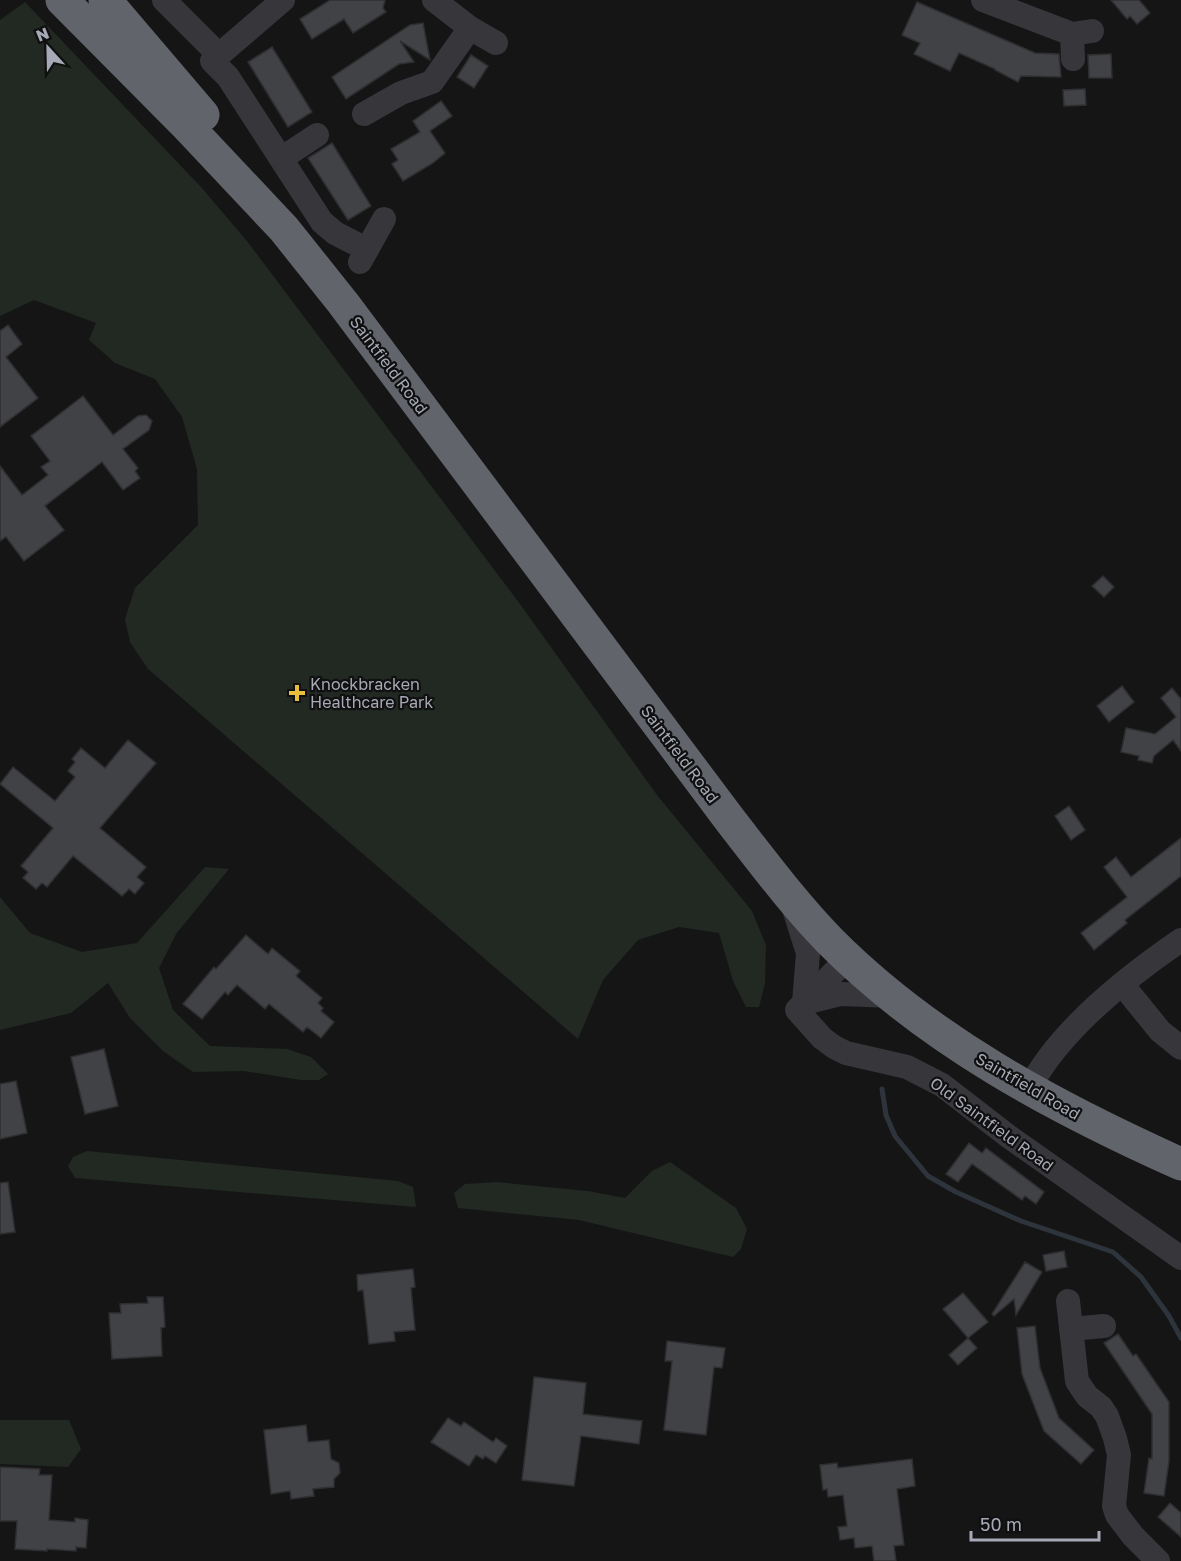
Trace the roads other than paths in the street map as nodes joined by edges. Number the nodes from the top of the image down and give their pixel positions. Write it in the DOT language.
graph roads {
  1 [pos="62,0"];
  2 [pos="83,0"];
  3 [pos="105,0"];
  4 [pos="164,0"];
  5 [pos="283,0"];
  6 [pos="434,0"];
  7 [pos="983,0"];
  8 [pos="470,28"];
  9 [pos="496,43"];
  10 [pos="219,55"];
  11 [pos="1073,59"];
  12 [pos="134,72"];
  13 [pos="364,114"];
  14 [pos="317,135"];
  15 [pos="282,158"];
  16 [pos="384,219"];
  17 [pos="284,229"];
  18 [pos="786,891"];
  19 [pos="1181,940"];
  20 [pos="848,958"];
  21 [pos="1122,984"];
  22 [pos="893,996"];
  23 [pos="800,1006"];
  24 [pos="1181,1048"];
  25 [pos="1029,1089"];
  26 [pos="1181,1164"];
  27 [pos="1181,1258"];
  28 [pos="1068,1301"];
  29 [pos="1104,1326"];
  30 [pos="1071,1329"];
  31 [pos="1158,1561"];
  1 -- 12 [label="highway, Saintfield Road"];
  2 -- 12 [label="highway"];
  3 -- 17 [label="highway, Saintfield Road"];
  4 -- 10 [label="street"];
  5 -- 10 [label="street"];
  6 -- 8 [label="street"];
  7 -- 11 [label="street"];
  8 -- 9 [label="street"];
  8 -- 13 [label="street"];
  10 -- 15 [label="street"];
  12 -- 17 [label="highway, Saintfield Road"];
  14 -- 15 [label="street"];
  15 -- 16 [label="street"];
  17 -- 18 [label="highway, Saintfield Road"];
  18 -- 20 [label="highway, Saintfield Road"];
  18 -- 23 [label="street"];
  19 -- 21 [label="street"];
  20 -- 22 [label="highway, Saintfield Road"];
  20 -- 23 [label="street"];
  21 -- 24 [label="street"];
  21 -- 25 [label="street"];
  22 -- 23 [label="street"];
  22 -- 25 [label="highway, Saintfield Road"];
  23 -- 27 [label="street, Old Saintfield Road"];
  25 -- 26 [label="highway, Saintfield Road"];
  28 -- 30 [label="street"];
  29 -- 30 [label="street"];
  30 -- 31 [label="street"];
}
